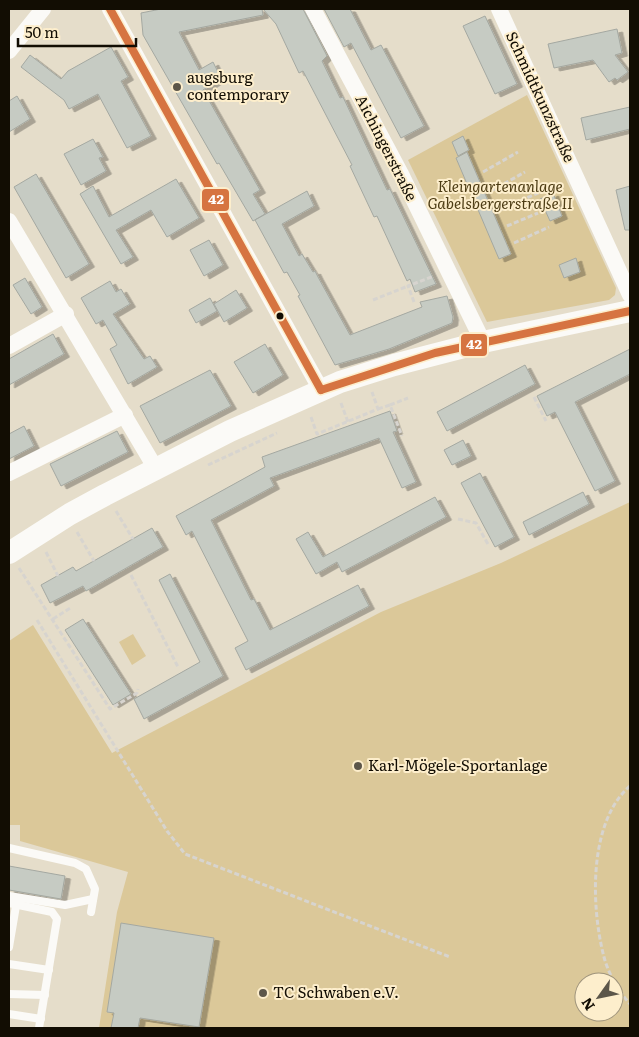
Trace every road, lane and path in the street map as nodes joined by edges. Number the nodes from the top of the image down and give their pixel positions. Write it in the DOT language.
graph roads {
  1 [pos="43,9"];
  2 [pos="110,9"];
  3 [pos="313,9"];
  4 [pos="500,9"];
  5 [pos="9,51"];
  6 [pos="518,152"];
  7 [pos="483,172"];
  8 [pos="525,172"];
  9 [pos="491,191"];
  10 [pos="540,192"];
  11 [pos="500,210"];
  12 [pos="538,213"];
  13 [pos="9,221"];
  14 [pos="507,226"];
  15 [pos="549,227"];
  16 [pos="514,243"];
  17 [pos="448,270"];
  18 [pos="408,286"];
  19 [pos="630,295"];
  20 [pos="373,300"];
  21 [pos="414,302"];
  22 [pos="630,311"];
  23 [pos="66,314"];
  24 [pos="483,342"];
  25 [pos="9,346"];
  26 [pos="380,390"];
  27 [pos="372,392"];
  28 [pos="364,395"];
  29 [pos="534,397"];
  30 [pos="327,398"];
  31 [pos="408,398"];
  32 [pos="347,401"];
  33 [pos="341,403"];
  34 [pos="390,405"];
  35 [pos="378,409"];
  36 [pos="318,414"];
  37 [pos="125,415"];
  38 [pos="310,417"];
  39 [pos="302,421"];
  40 [pos="546,421"];
  41 [pos="348,422"];
  42 [pos="284,429"];
  43 [pos="402,436"];
  44 [pos="203,468"];
  45 [pos="156,469"];
  46 [pos="9,473"];
  47 [pos="124,506"];
  48 [pos="116,511"];
  49 [pos="108,515"];
  50 [pos="458,520"];
  51 [pos="85,528"];
  52 [pos="77,532"];
  53 [pos="69,537"];
  54 [pos="133,539"];
  55 [pos="53,546"];
  56 [pos="489,546"];
  57 [pos="47,554"];
  58 [pos="38,555"];
  59 [pos="94,561"];
  60 [pos="16,564"];
  61 [pos="131,575"];
  62 [pos="58,576"];
  63 [pos="72,607"];
  64 [pos="53,619"];
  65 [pos="37,620"];
  66 [pos="178,667"];
  67 [pos="138,689"];
  68 [pos="630,786"];
  69 [pos="9,848"];
  70 [pos="9,896"];
  71 [pos="93,898"];
  72 [pos="14,902"];
  73 [pos="91,912"];
  74 [pos="9,947"];
  75 [pos="450,957"];
  76 [pos="9,964"];
  77 [pos="49,970"];
  78 [pos="9,994"];
  79 [pos="45,995"];
  80 [pos="630,1004"];
  81 [pos="9,1014"];
  82 [pos="41,1019"];
  83 [pos="39,1028"];
  1 -- 5 [label="street"];
  2 -- 30 [label="street"];
  3 -- 17 [label="street, Aichingerstraße"];
  4 -- 19 [label="street, Schmidtkunzstraße"];
  6 -- 7 [label="path"];
  8 -- 9 [label="path"];
  10 -- 11 [label="path"];
  12 -- 14 [label="path"];
  13 -- 23 [label="street"];
  15 -- 16 [label="path"];
  17 -- 18 [label="path"];
  17 -- 24 [label="street, Aichingerstraße"];
  18 -- 20 [label="path"];
  18 -- 21 [label="path"];
  22 -- 24 [label="street"];
  23 -- 25 [label="street"];
  23 -- 37 [label="street"];
  24 -- 30 [label="street"];
  26 -- 27 [label="path"];
  27 -- 28 [label="path"];
  27 -- 35 [label="path"];
  29 -- 40 [label="path"];
  30 -- 33 [label="path"];
  30 -- 45 [label="street"];
  31 -- 34 [label="path"];
  32 -- 33 [label="path"];
  33 -- 41 [label="path"];
  34 -- 35 [label="path"];
  34 -- 43 [label="path"];
  35 -- 41 [label="path"];
  36 -- 38 [label="path"];
  37 -- 45 [label="street"];
  37 -- 46 [label="street"];
  38 -- 39 [label="path"];
  38 -- 41 [label="path"];
  42 -- 44 [label="path"];
  45 -- 60 [label="street"];
  47 -- 48 [label="path"];
  48 -- 49 [label="path"];
  48 -- 54 [label="path"];
  50 -- 56 [label="path"];
  51 -- 52 [label="path"];
  52 -- 53 [label="path"];
  52 -- 59 [label="path"];
  55 -- 58 [label="path"];
  57 -- 62 [label="path"];
  60 -- 64 [label="path"];
  61 -- 66 [label="path"];
  63 -- 64 [label="path"];
  64 -- 67 [label="path"];
  65 -- 75 [label="path"];
  68 -- 80 [label="path"];
  69 -- 71 [label="lane"];
  70 -- 72 [label="lane"];
  71 -- 72 [label="lane"];
  71 -- 73 [label="lane"];
  72 -- 74 [label="lane"];
  72 -- 77 [label="lane"];
  76 -- 77 [label="lane"];
  77 -- 79 [label="lane"];
  78 -- 79 [label="lane"];
  79 -- 82 [label="lane"];
  81 -- 82 [label="lane"];
  82 -- 83 [label="lane"];
}
